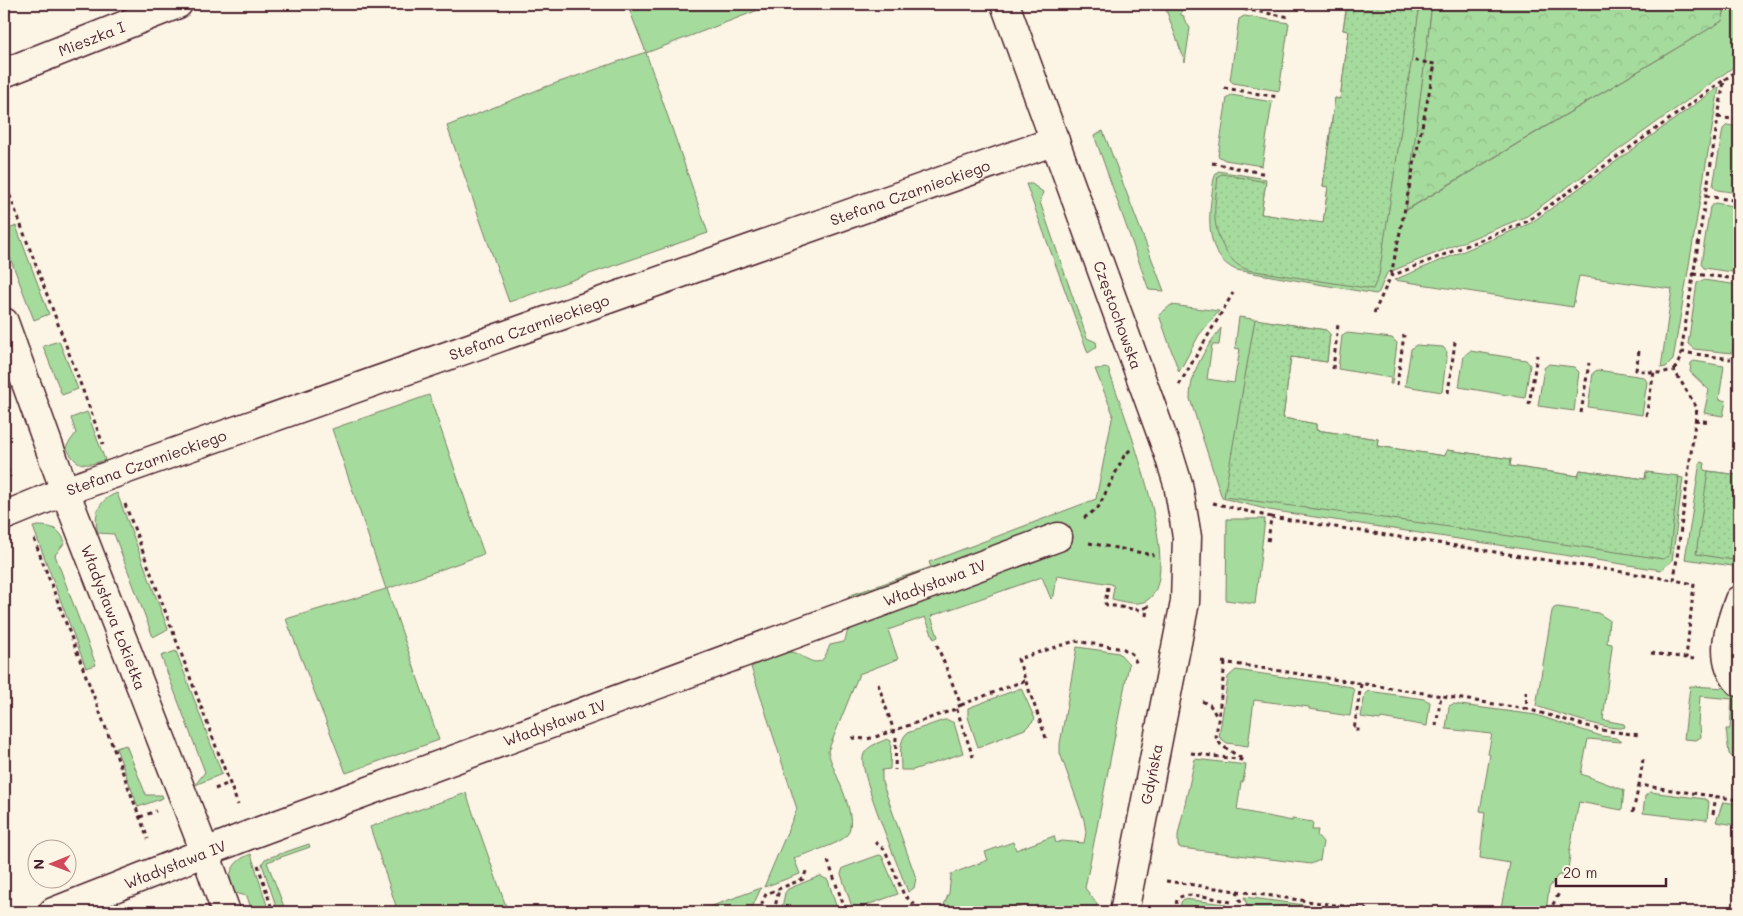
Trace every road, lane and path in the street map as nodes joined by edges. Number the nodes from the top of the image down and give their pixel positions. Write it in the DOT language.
graph roads {
  1 [pos="178,4"];
  2 [pos="1005,4"];
  3 [pos="1236,8"];
  4 [pos="1290,17"];
  5 [pos="1411,60"];
  6 [pos="1739,69"];
  7 [pos="4,73"];
  8 [pos="1724,80"];
  9 [pos="1224,88"];
  10 [pos="1278,97"];
  11 [pos="1718,117"];
  12 [pos="1739,120"];
  13 [pos="1055,142"];
  14 [pos="1212,163"];
  15 [pos="1267,174"];
  16 [pos="4,180"];
  17 [pos="1706,196"];
  18 [pos="1739,201"];
  19 [pos="1693,274"];
  20 [pos="1391,276"];
  21 [pos="1739,279"];
  22 [pos="1233,293"];
  23 [pos="1374,313"];
  24 [pos="4,322"];
  25 [pos="1338,324"];
  26 [pos="1404,335"];
  27 [pos="1455,342"];
  28 [pos="1639,351"];
  29 [pos="1681,352"];
  30 [pos="1537,355"];
  31 [pos="1731,359"];
  32 [pos="1589,363"];
  33 [pos="1333,369"];
  34 [pos="1674,370"];
  35 [pos="1654,372"];
  36 [pos="1397,385"];
  37 [pos="1178,387"];
  38 [pos="1448,393"];
  39 [pos="1529,405"];
  40 [pos="1580,413"];
  41 [pos="1646,416"];
  42 [pos="1695,420"];
  43 [pos="1711,422"];
  44 [pos="1134,446"];
  45 [pos="4,461"];
  46 [pos="114,474"];
  47 [pos="65,491"];
  48 [pos="1210,502"];
  49 [pos="13,512"];
  50 [pos="1271,517"];
  51 [pos="1058,537"];
  52 [pos="1268,543"];
  53 [pos="1155,555"];
  54 [pos="1674,580"];
  55 [pos="1108,587"];
  56 [pos="1739,600"];
  57 [pos="1147,607"];
  58 [pos="1178,635"];
  59 [pos="937,645"];
  60 [pos="1651,654"];
  61 [pos="1686,658"];
  62 [pos="1137,664"];
  63 [pos="1734,673"];
  64 [pos="1026,680"];
  65 [pos="878,684"];
  66 [pos="1361,684"];
  67 [pos="1526,691"];
  68 [pos="1441,696"];
  69 [pos="1202,701"];
  70 [pos="961,705"];
  71 [pos="956,709"];
  72 [pos="1527,709"];
  73 [pos="1217,718"];
  74 [pos="1436,726"];
  75 [pos="1361,730"];
  76 [pos="893,731"];
  77 [pos="1639,735"];
  78 [pos="852,738"];
  79 [pos="1046,738"];
  80 [pos="1192,753"];
  81 [pos="973,757"];
  82 [pos="1643,759"];
  83 [pos="895,770"];
  84 [pos="1638,785"];
  85 [pos="1716,796"];
  86 [pos="1739,800"];
  87 [pos="1634,812"];
  88 [pos="1713,814"];
  89 [pos="249,835"];
  90 [pos="875,842"];
  91 [pos="205,852"];
  92 [pos="828,861"];
  93 [pos="806,869"];
  94 [pos="160,870"];
  95 [pos="1166,881"];
  96 [pos="779,889"];
  97 [pos="1237,891"];
  98 [pos="1560,893"];
  99 [pos="921,910"];
  100 [pos="53,912"];
  101 [pos="226,912"];
  102 [pos="273,912"];
  103 [pos="758,912"];
  104 [pos="774,912"];
  105 [pos="846,912"];
  106 [pos="1124,912"];
  107 [pos="1175,912"];
  108 [pos="1235,912"];
  109 [pos="1244,912"];
  110 [pos="1371,912"];
  111 [pos="1549,912"];
  1 -- 7 [label="street, Mieszka I"];
  2 -- 13 [label="street, Częstochowska"];
  3 -- 4 [label="path"];
  5 -- 20 [label="path"];
  6 -- 8 [label="path"];
  8 -- 11 [label="path"];
  8 -- 20 [label="path"];
  9 -- 10 [label="path"];
  11 -- 12 [label="path"];
  11 -- 17 [label="path"];
  13 -- 46 [label="street, Stefana Czarnieckiego"];
  13 -- 58 [label="street, Częstochowska"];
  14 -- 15 [label="path"];
  16 -- 46 [label="path"];
  17 -- 18 [label="path"];
  17 -- 19 [label="path"];
  19 -- 21 [label="path"];
  19 -- 29 [label="path"];
  20 -- 23 [label="path"];
  22 -- 37 [label="path"];
  24 -- 47 [label="street, Władysława Łokietka"];
  25 -- 33 [label="path"];
  26 -- 36 [label="path"];
  27 -- 38 [label="path"];
  28 -- 35 [label="path"];
  29 -- 31 [label="path"];
  29 -- 34 [label="path"];
  30 -- 39 [label="path"];
  32 -- 40 [label="path"];
  34 -- 35 [label="path"];
  34 -- 42 [label="path"];
  35 -- 41 [label="path"];
  42 -- 43 [label="path"];
  42 -- 54 [label="path"];
  44 -- 51 [label="path"];
  45 -- 49 [label="path"];
  46 -- 47 [label="street, Stefana Czarnieckiego"];
  46 -- 89 [label="path"];
  47 -- 49 [label="street, Stefana Czarnieckiego"];
  47 -- 91 [label="street, Władysława Łokietka"];
  48 -- 50 [label="path"];
  49 -- 94 [label="path"];
  50 -- 52 [label="path"];
  50 -- 54 [label="path"];
  51 -- 53 [label="path"];
  51 -- 89 [label="street, Władysława IV"];
  54 -- 61 [label="path"];
  55 -- 57 [label="path"];
  56 -- 63 [label="street"];
  58 -- 106 [label="street, Gdyńska"];
  59 -- 70 [label="path"];
  60 -- 61 [label="path"];
  61 -- 63 [label="path"];
  62 -- 64 [label="path"];
  64 -- 70 [label="path"];
  64 -- 79 [label="path"];
  65 -- 76 [label="path"];
  66 -- 68 [label="path"];
  66 -- 73 [label="path"];
  66 -- 75 [label="path"];
  67 -- 72 [label="path"];
  68 -- 72 [label="path"];
  68 -- 74 [label="path"];
  69 -- 73 [label="path"];
  70 -- 71 [label="path"];
  71 -- 76 [label="path"];
  71 -- 81 [label="path"];
  72 -- 77 [label="path"];
  73 -- 80 [label="path"];
  76 -- 78 [label="path"];
  76 -- 83 [label="path"];
  82 -- 84 [label="path"];
  84 -- 85 [label="path"];
  84 -- 87 [label="path"];
  85 -- 86 [label="path"];
  85 -- 88 [label="path"];
  89 -- 91 [label="street, Władysława IV"];
  89 -- 102 [label="path"];
  90 -- 99 [label="path"];
  91 -- 94 [label="street, Władysława IV"];
  91 -- 101 [label="street, Władysława Łokietka"];
  92 -- 105 [label="path"];
  93 -- 96 [label="path"];
  94 -- 100 [label="street, Władysława IV"];
  95 -- 97 [label="path"];
  96 -- 103 [label="path"];
  96 -- 104 [label="path"];
  97 -- 109 [label="path"];
  97 -- 110 [label="path"];
  98 -- 111 [label="path"];
  107 -- 108 [label="path"];
}
